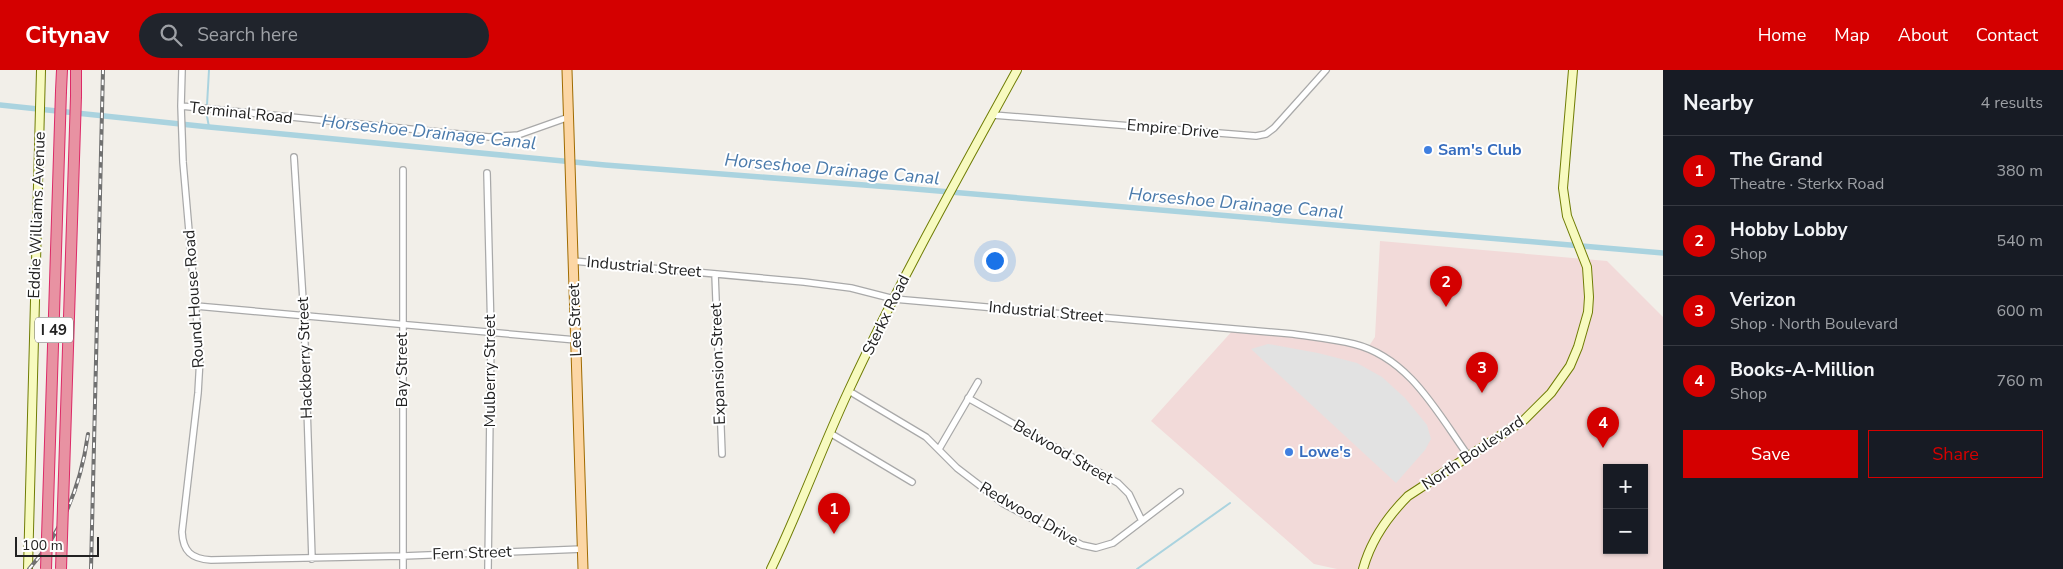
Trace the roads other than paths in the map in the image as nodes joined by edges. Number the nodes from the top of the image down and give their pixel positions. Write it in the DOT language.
graph roads {
  1 [pos="41,70"];
  2 [pos="62,70"];
  3 [pos="76,70"];
  4 [pos="182,70"];
  5 [pos="567,70"];
  6 [pos="1017,70"];
  7 [pos="1326,70"];
  8 [pos="1573,70"];
  9 [pos="182,110"];
  10 [pos="993,115"];
  11 [pos="569,118"];
  12 [pos="182,139"];
  13 [pos="294,157"];
  14 [pos="403,170"];
  15 [pos="487,173"];
  16 [pos="573,260"];
  17 [pos="715,274"];
  18 [pos="894,299"];
  19 [pos="196,306"];
  20 [pos="304,316"];
  21 [pos="402,325"];
  22 [pos="491,334"];
  23 [pos="576,340"];
  24 [pos="978,382"];
  25 [pos="848,391"];
  26 [pos="968,398"];
  27 [pos="830,433"];
  28 [pos="939,449"];
  29 [pos="722,454"];
  30 [pos="1469,457"];
  31 [pos="912,482"];
  32 [pos="1180,492"];
  33 [pos="1142,521"];
  34 [pos="582,549"];
  35 [pos="488,553"];
  36 [pos="403,556"];
  37 [pos="312,559"];
  38 [pos="211,560"];
  39 [pos="28,569"];
  40 [pos="46,569"];
  41 [pos="60,569"];
  42 [pos="403,569"];
  43 [pos="488,569"];
  44 [pos="584,569"];
  45 [pos="771,569"];
  46 [pos="1363,569"];
  1 -- 39 [label="street, Eddie Williams Avenue"];
  2 -- 40 [label="highway, I 49, bridge"];
  3 -- 41 [label="highway, I 49, bridge"];
  4 -- 9 [label="street"];
  5 -- 11 [label="main road, Lee Street"];
  6 -- 10 [label="street, Sterkx Road"];
  7 -- 10 [label="street, Empire Drive"];
  8 -- 30 [label="street, North Boulevard"];
  9 -- 11 [label="street, Terminal Road"];
  9 -- 12 [label="street, Terminal Road"];
  10 -- 18 [label="street, Sterkx Road"];
  11 -- 16 [label="main road, Lee Street"];
  12 -- 19 [label="street, Round House Road"];
  13 -- 20 [label="street, Hackberry Street"];
  14 -- 21 [label="street, Bay Street"];
  15 -- 22 [label="street, Mulberry Street"];
  16 -- 17 [label="street, Industrial Street"];
  16 -- 23 [label="main road, Lee Street"];
  17 -- 18 [label="street, Industrial Street"];
  17 -- 29 [label="street, Expansion Street"];
  18 -- 25 [label="street, Sterkx Road"];
  18 -- 30 [label="street, Industrial Street"];
  19 -- 20 [label="street"];
  19 -- 38 [label="street, Round House Road"];
  20 -- 21 [label="street"];
  20 -- 37 [label="street, Hackberry Street"];
  21 -- 22 [label="street"];
  21 -- 36 [label="street, Bay Street"];
  22 -- 23 [label="street"];
  22 -- 35 [label="street, Mulberry Street"];
  23 -- 34 [label="main road, Lee Street"];
  24 -- 26 [label="street"];
  25 -- 27 [label="street, Sterkx Road"];
  25 -- 28 [label="street, Redwood Drive"];
  26 -- 28 [label="street"];
  26 -- 33 [label="street, Belwood Street"];
  27 -- 31 [label="street"];
  27 -- 45 [label="street, Sterkx Road"];
  28 -- 33 [label="street, Redwood Drive"];
  30 -- 46 [label="street, North Boulevard"];
  32 -- 33 [label="street, Redwood Drive"];
  34 -- 35 [label="street, Fern Street"];
  34 -- 44 [label="main road, Lee Street"];
  35 -- 36 [label="street, Fern Street"];
  35 -- 43 [label="street, Mulberry Street"];
  36 -- 37 [label="street, Fern Street"];
  36 -- 42 [label="street, Bay Street"];
  37 -- 38 [label="street, Fern Street"];
}
